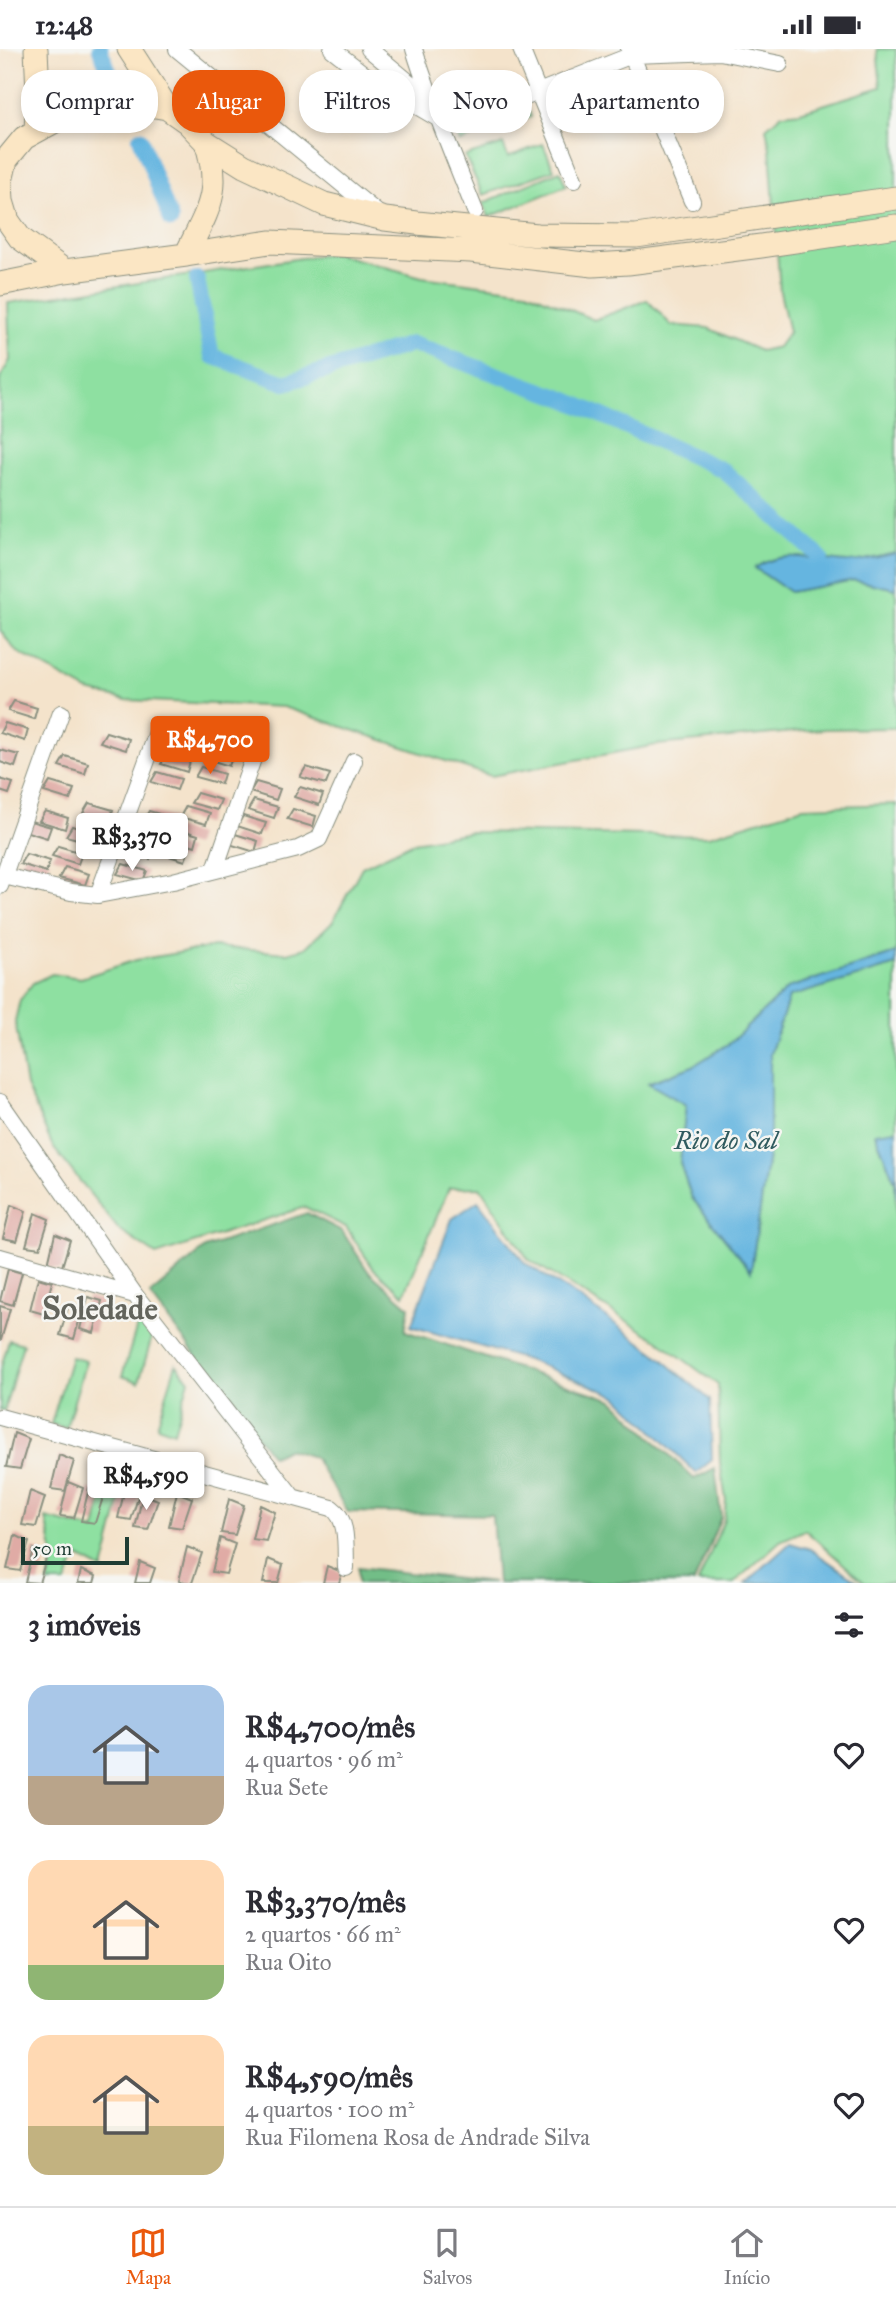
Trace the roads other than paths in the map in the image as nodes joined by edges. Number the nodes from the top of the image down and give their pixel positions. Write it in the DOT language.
graph roads {
  1 [pos="36,49"];
  2 [pos="129,49"];
  3 [pos="177,49"];
  4 [pos="332,49"];
  5 [pos="369,49"];
  6 [pos="414,49"];
  7 [pos="521,49"];
  8 [pos="631,52"];
  9 [pos="780,64"];
  10 [pos="37,70"];
  11 [pos="539,91"];
  12 [pos="532,94"];
  13 [pos="429,99"];
  14 [pos="158,107"];
  15 [pos="167,108"];
  16 [pos="429,113"];
  17 [pos="32,133"];
  18 [pos="444,133"];
  19 [pos="206,142"];
  20 [pos="3,167"];
  21 [pos="574,180"];
  22 [pos="896,198"];
  23 [pos="692,201"];
  24 [pos="475,211"];
  25 [pos="385,219"];
  26 [pos="896,226"];
  27 [pos="186,255"];
  28 [pos="65,271"];
  29 [pos="0,284"];
  30 [pos="61,713"];
  31 [pos="158,730"];
  32 [pos="257,747"];
  33 [pos="354,761"];
  34 [pos="215,869"];
  35 [pos="2,881"];
  36 [pos="98,895"];
  37 [pos="0,1102"];
  38 [pos="0,1257"];
  39 [pos="135,1295"];
  40 [pos="0,1417"];
  41 [pos="292,1496"];
  42 [pos="345,1568"];
  1 -- 10 [label="main road"];
  2 -- 15 [label="main road"];
  3 -- 25 [label="street"];
  4 -- 16 [label="street"];
  5 -- 13 [label="street"];
  6 -- 13 [label="street"];
  7 -- 11 [label="street"];
  8 -- 9 [label="street"];
  8 -- 11 [label="street"];
  8 -- 23 [label="street"];
  11 -- 12 [label="street"];
  11 -- 21 [label="street"];
  14 -- 15 [label="main road"];
  15 -- 19 [label="main road"];
  17 -- 20 [label="main road"];
  18 -- 24 [label="street"];
  19 -- 25 [label="main road"];
  19 -- 27 [label="main road"];
  20 -- 28 [label="main road"];
  22 -- 25 [label="main road"];
  26 -- 27 [label="main road"];
  27 -- 28 [label="main road"];
  28 -- 29 [label="main road"];
  30 -- 35 [label="street"];
  31 -- 36 [label="street"];
  32 -- 34 [label="street"];
  33 -- 34 [label="street"];
  34 -- 36 [label="street"];
  35 -- 36 [label="street"];
  37 -- 39 [label="street"];
  38 -- 39 [label="street"];
  39 -- 41 [label="street"];
  40 -- 41 [label="street"];
  41 -- 42 [label="street"];
}
